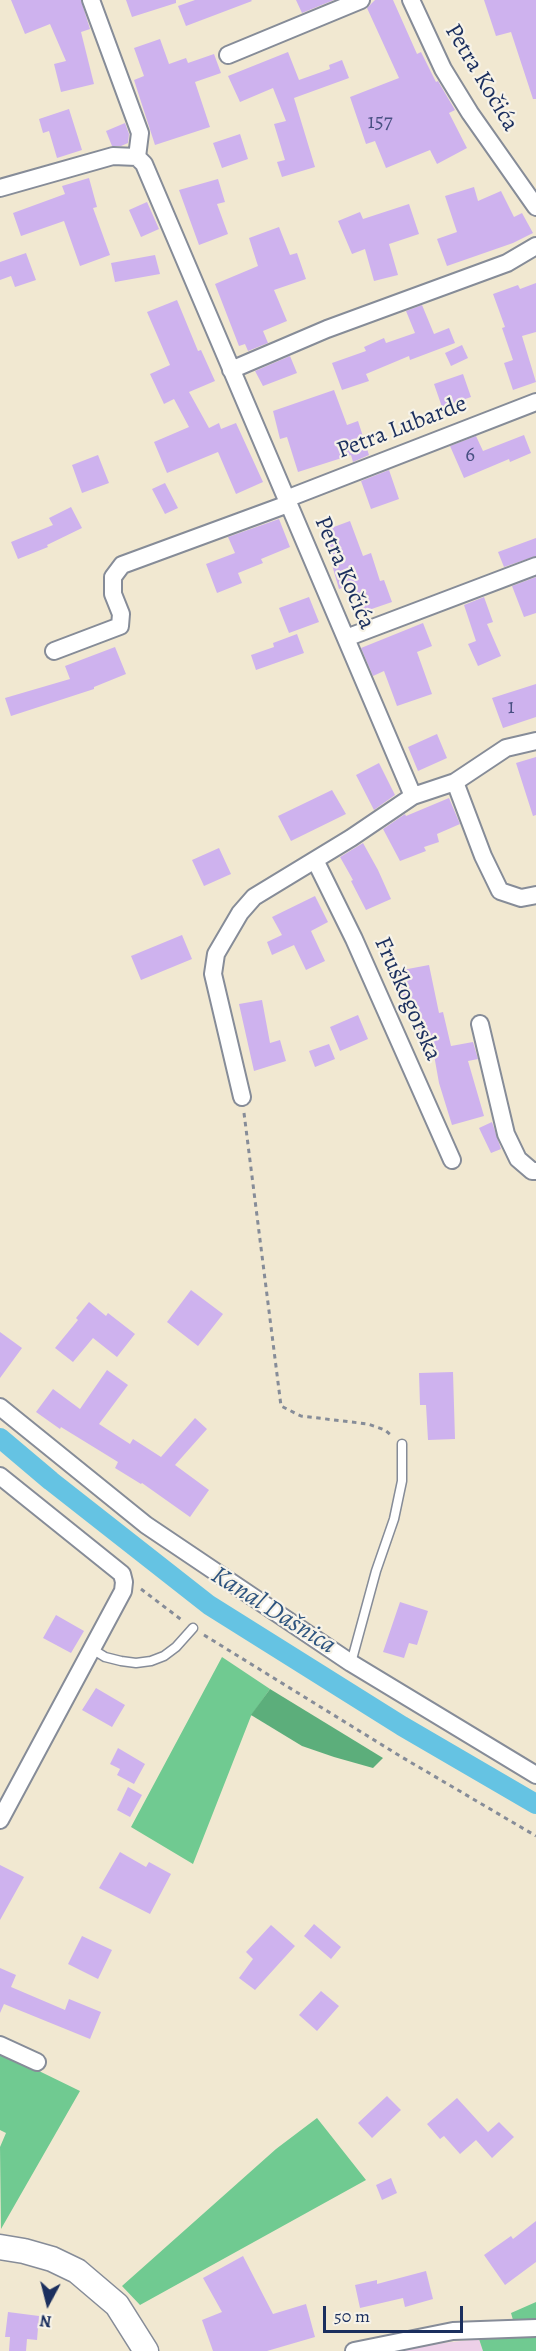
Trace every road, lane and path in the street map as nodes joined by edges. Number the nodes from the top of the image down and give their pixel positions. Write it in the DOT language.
graph roads {
  1 [pos="91,0"];
  2 [pos="361,0"];
  3 [pos="411,0"];
  4 [pos="228,55"];
  5 [pos="137,157"];
  6 [pos="0,188"];
  7 [pos="536,207"];
  8 [pos="536,246"];
  9 [pos="231,370"];
  10 [pos="536,402"];
  11 [pos="287,501"];
  12 [pos="536,566"];
  13 [pos="345,638"];
  14 [pos="54,651"];
  15 [pos="536,741"];
  16 [pos="455,782"];
  17 [pos="413,796"];
  18 [pos="315,860"];
  19 [pos="536,895"];
  20 [pos="480,1024"];
  21 [pos="242,1097"];
  22 [pos="452,1160"];
  23 [pos="536,1170"];
  24 [pos="0,1407"];
  25 [pos="402,1444"];
  26 [pos="0,1476"];
  27 [pos="122,1574"];
  28 [pos="193,1629"];
  29 [pos="92,1649"];
  30 [pos="351,1663"];
  31 [pos="536,1775"];
  32 [pos="0,1820"];
  33 [pos="536,1836"];
  34 [pos="0,2045"];
  35 [pos="36,2062"];
  36 [pos="0,2247"];
  37 [pos="536,2328"];
  38 [pos="146,2351"];
  39 [pos="354,2351"];
  1 -- 5 [label="street"];
  2 -- 4 [label="street"];
  3 -- 7 [label="street, Petra Kočića"];
  5 -- 6 [label="street"];
  5 -- 9 [label="street, Petra Kočića"];
  8 -- 9 [label="street"];
  9 -- 11 [label="street, Petra Kočića"];
  10 -- 11 [label="street, Petra Lubarde"];
  11 -- 13 [label="street, Petra Kočića"];
  11 -- 14 [label="street, Petra Lubarde"];
  12 -- 13 [label="street"];
  13 -- 17 [label="street, Petra Kočića"];
  15 -- 16 [label="street"];
  16 -- 17 [label="street"];
  16 -- 19 [label="street"];
  17 -- 18 [label="street"];
  18 -- 21 [label="street"];
  18 -- 22 [label="street, Fruškogorska"];
  20 -- 23 [label="street"];
  21 -- 25 [label="path"];
  24 -- 30 [label="street"];
  25 -- 30 [label="lane"];
  26 -- 27 [label="street"];
  27 -- 28 [label="path"];
  27 -- 29 [label="street"];
  28 -- 29 [label="lane"];
  28 -- 33 [label="path"];
  29 -- 32 [label="street"];
  30 -- 31 [label="street"];
  34 -- 35 [label="street"];
  36 -- 38 [label="main road"];
  37 -- 39 [label="street"];
}
